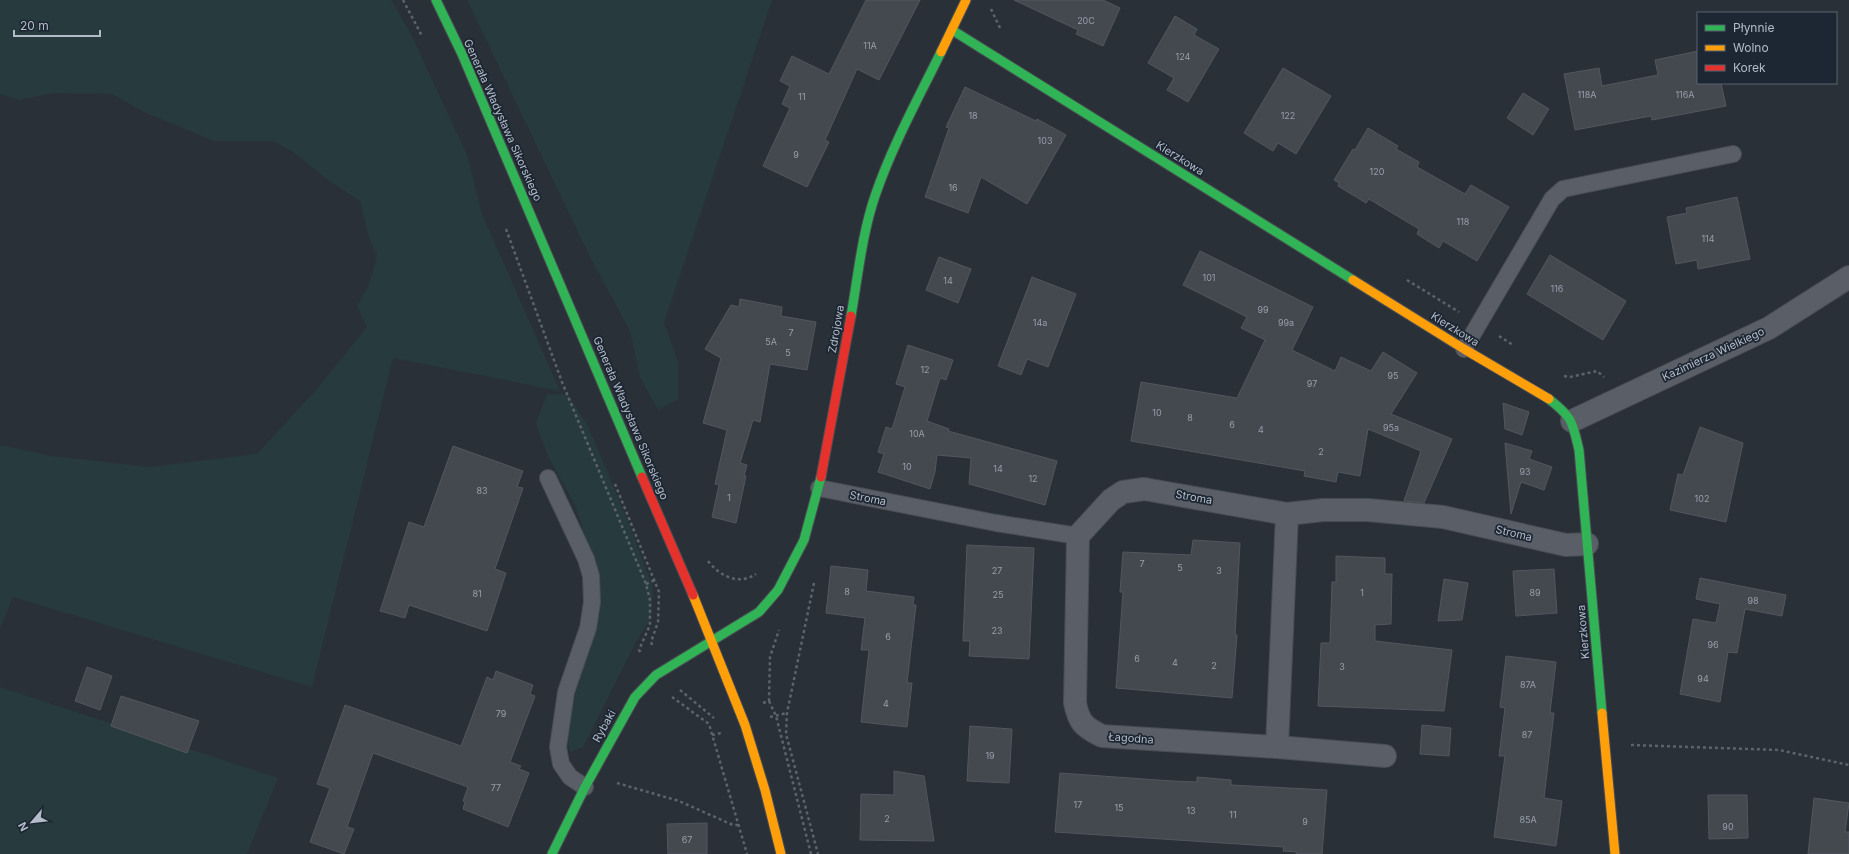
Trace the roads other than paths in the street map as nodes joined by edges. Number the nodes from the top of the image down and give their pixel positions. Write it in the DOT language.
graph roads {
  1 [pos="436,0"];
  2 [pos="966,0"];
  3 [pos="952,30"];
  4 [pos="1733,154"];
  5 [pos="1849,277"];
  6 [pos="1464,349"];
  7 [pos="1572,421"];
  8 [pos="548,478"];
  9 [pos="818,488"];
  10 [pos="1287,514"];
  11 [pos="1078,536"];
  12 [pos="1587,544"];
  13 [pos="712,640"];
  14 [pos="1277,747"];
  15 [pos="1385,756"];
  16 [pos="585,787"];
  17 [pos="552,854"];
  18 [pos="782,854"];
  19 [pos="1615,854"];
  1 -- 13 [label="street, Generała Władysława Sikorskiego"];
  2 -- 3 [label="street, Zdrojowa"];
  3 -- 6 [label="street, Kierzkowa"];
  3 -- 9 [label="street, Zdrojowa"];
  4 -- 6 [label="lane"];
  5 -- 7 [label="street, Kazimierza Wielkiego"];
  6 -- 7 [label="street, Kierzkowa"];
  7 -- 12 [label="street, Kierzkowa"];
  8 -- 16 [label="lane"];
  9 -- 11 [label="lane, Stroma"];
  9 -- 13 [label="street, Zdrojowa"];
  10 -- 11 [label="street, Stroma"];
  10 -- 12 [label="street, Stroma"];
  10 -- 14 [label="street"];
  11 -- 14 [label="street, Łagodna"];
  12 -- 19 [label="street, Kierzkowa"];
  13 -- 16 [label="street, Rybaki"];
  13 -- 18 [label="street, Generała Władysława Sikorskiego"];
  14 -- 15 [label="street, Łagodna"];
  16 -- 17 [label="street, Rybaki"];
}
